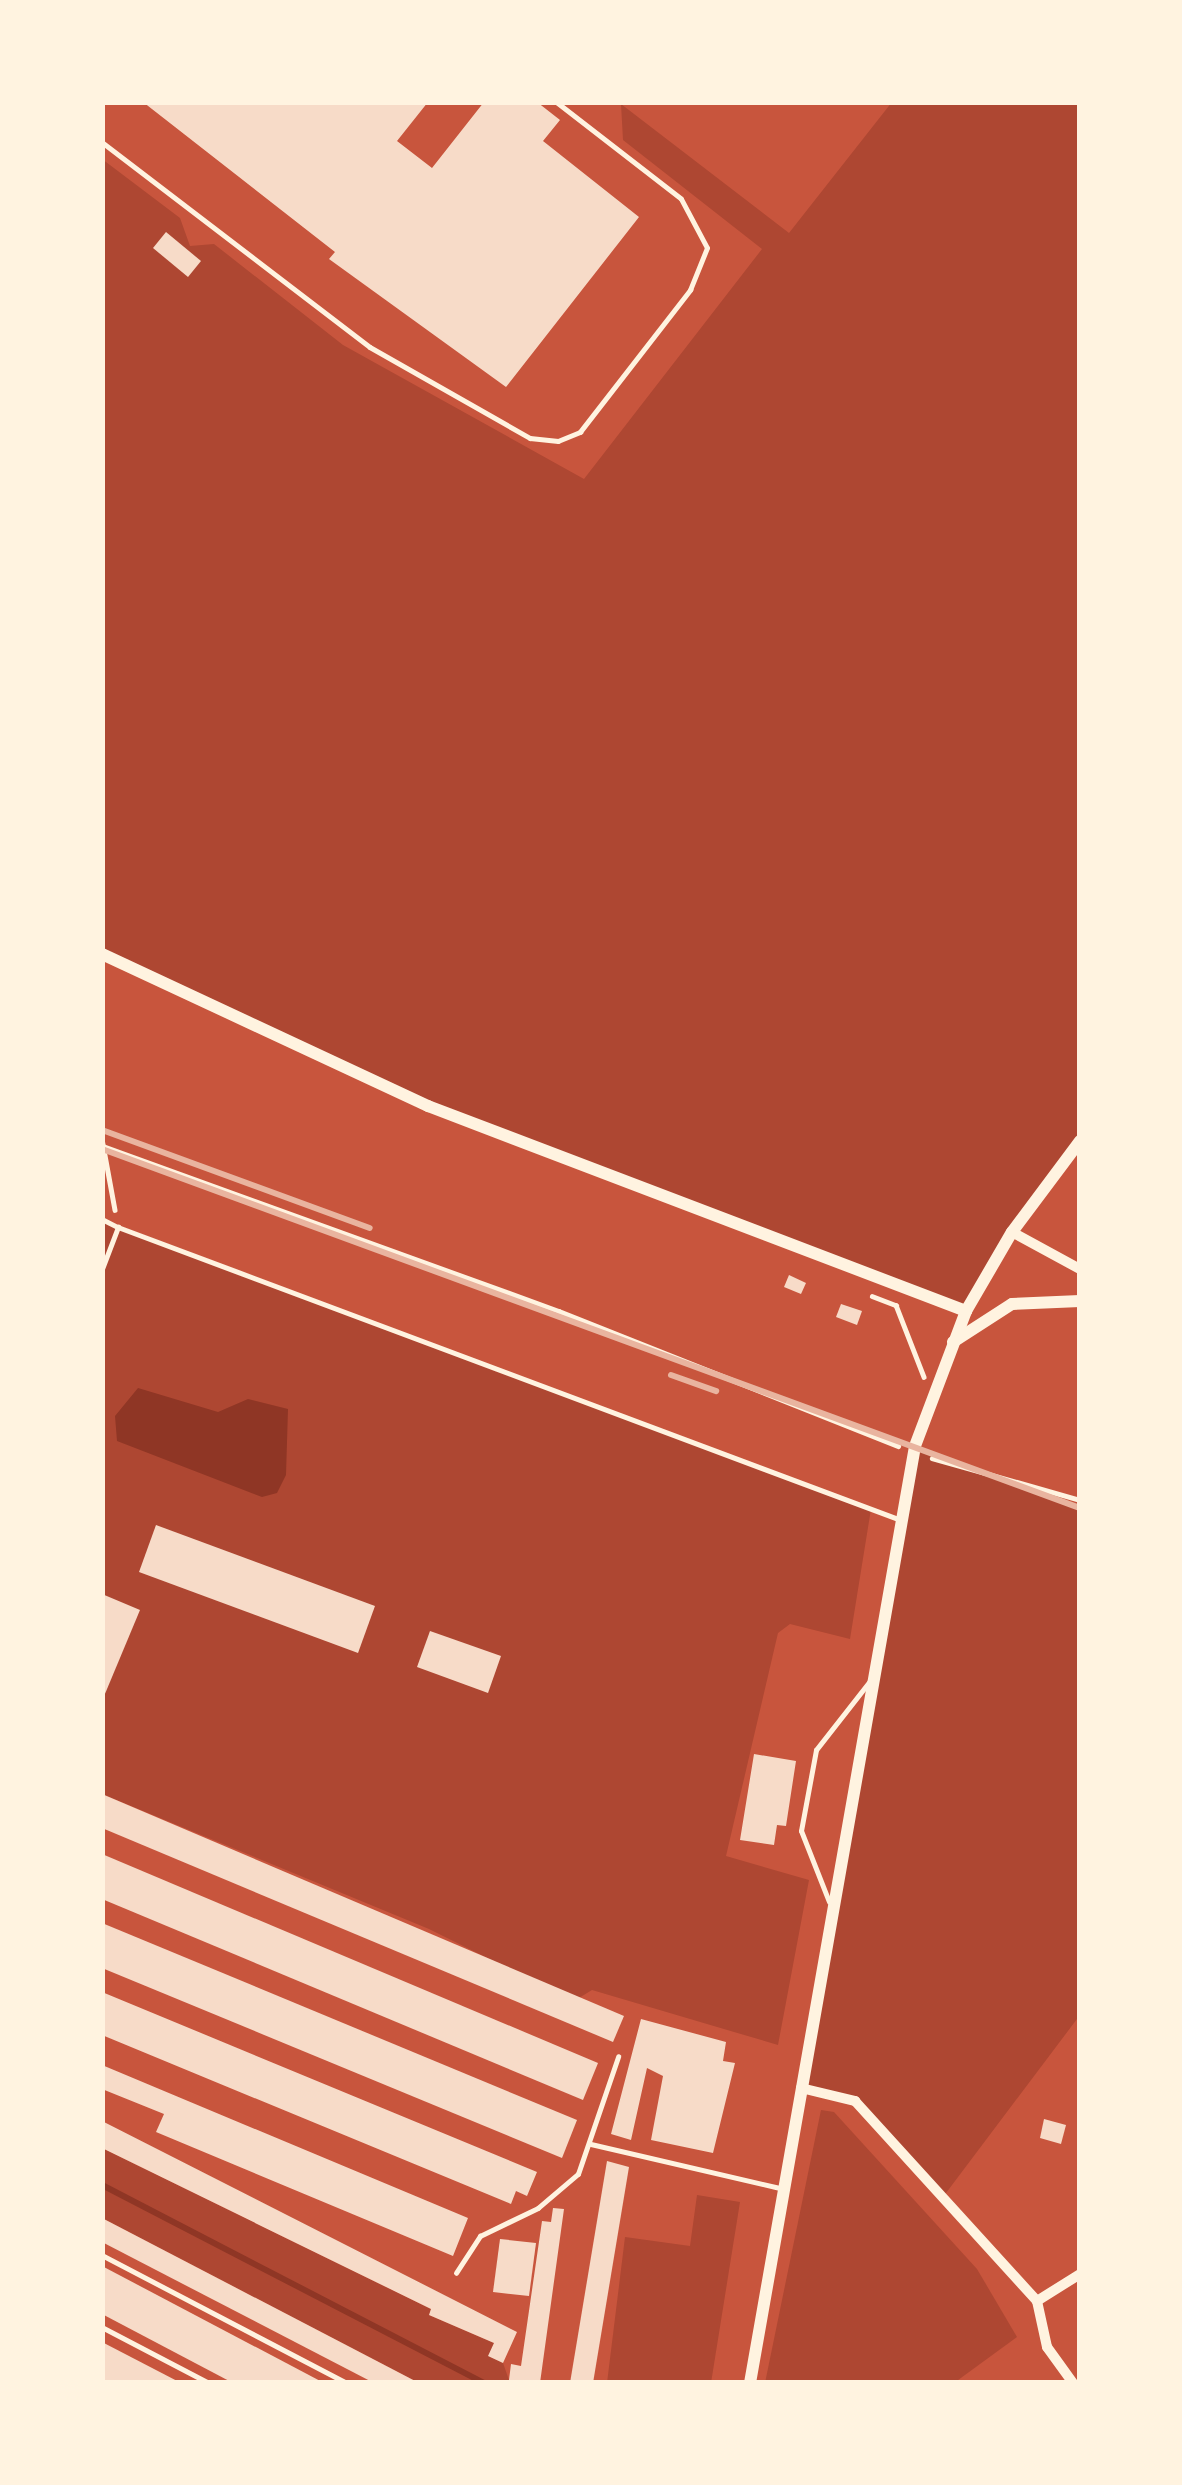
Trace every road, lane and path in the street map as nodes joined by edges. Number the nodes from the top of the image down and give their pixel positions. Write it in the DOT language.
graph roads {
  1 [pos="556,102"];
  2 [pos="102,142"];
  3 [pos="102,954"];
  4 [pos="1080,1141"];
  5 [pos="102,1142"];
  6 [pos="102,1219"];
  7 [pos="118,1227"];
  8 [pos="1012,1232"];
  9 [pos="102,1269"];
  10 [pos="1080,1269"];
  11 [pos="1080,1300"];
  12 [pos="967,1311"];
  13 [pos="952,1343"];
  14 [pos="914,1452"];
  15 [pos="1080,1500"];
  16 [pos="901,1520"];
  17 [pos="874,1677"];
  18 [pos="832,1910"];
  19 [pos="618,2057"];
  20 [pos="801,2088"];
  21 [pos="588,2143"];
  22 [pos="784,2189"];
  23 [pos="102,2255"];
  24 [pos="456,2273"];
  25 [pos="1080,2274"];
  26 [pos="1037,2301"];
  27 [pos="102,2327"];
  28 [pos="209,2383"];
  29 [pos="347,2383"];
  30 [pos="750,2383"];
  31 [pos="1073,2383"];
  1 -- 2 [label="lane"];
  3 -- 12 [label="street"];
  4 -- 8 [label="street"];
  5 -- 7 [label="path"];
  5 -- 14 [label="path"];
  6 -- 7 [label="lane"];
  7 -- 9 [label="lane"];
  7 -- 16 [label="lane"];
  8 -- 10 [label="street"];
  8 -- 12 [label="street"];
  11 -- 13 [label="street"];
  12 -- 13 [label="street"];
  13 -- 14 [label="street"];
  14 -- 15 [label="path"];
  14 -- 16 [label="street"];
  16 -- 17 [label="street"];
  17 -- 18 [label="street"];
  17 -- 18 [label="lane"];
  18 -- 20 [label="street"];
  19 -- 21 [label="lane"];
  20 -- 22 [label="street"];
  20 -- 26 [label="street"];
  21 -- 22 [label="lane"];
  21 -- 24 [label="lane"];
  22 -- 30 [label="street"];
  23 -- 29 [label="lane"];
  25 -- 26 [label="street"];
  26 -- 31 [label="street"];
  27 -- 28 [label="lane"];
}
